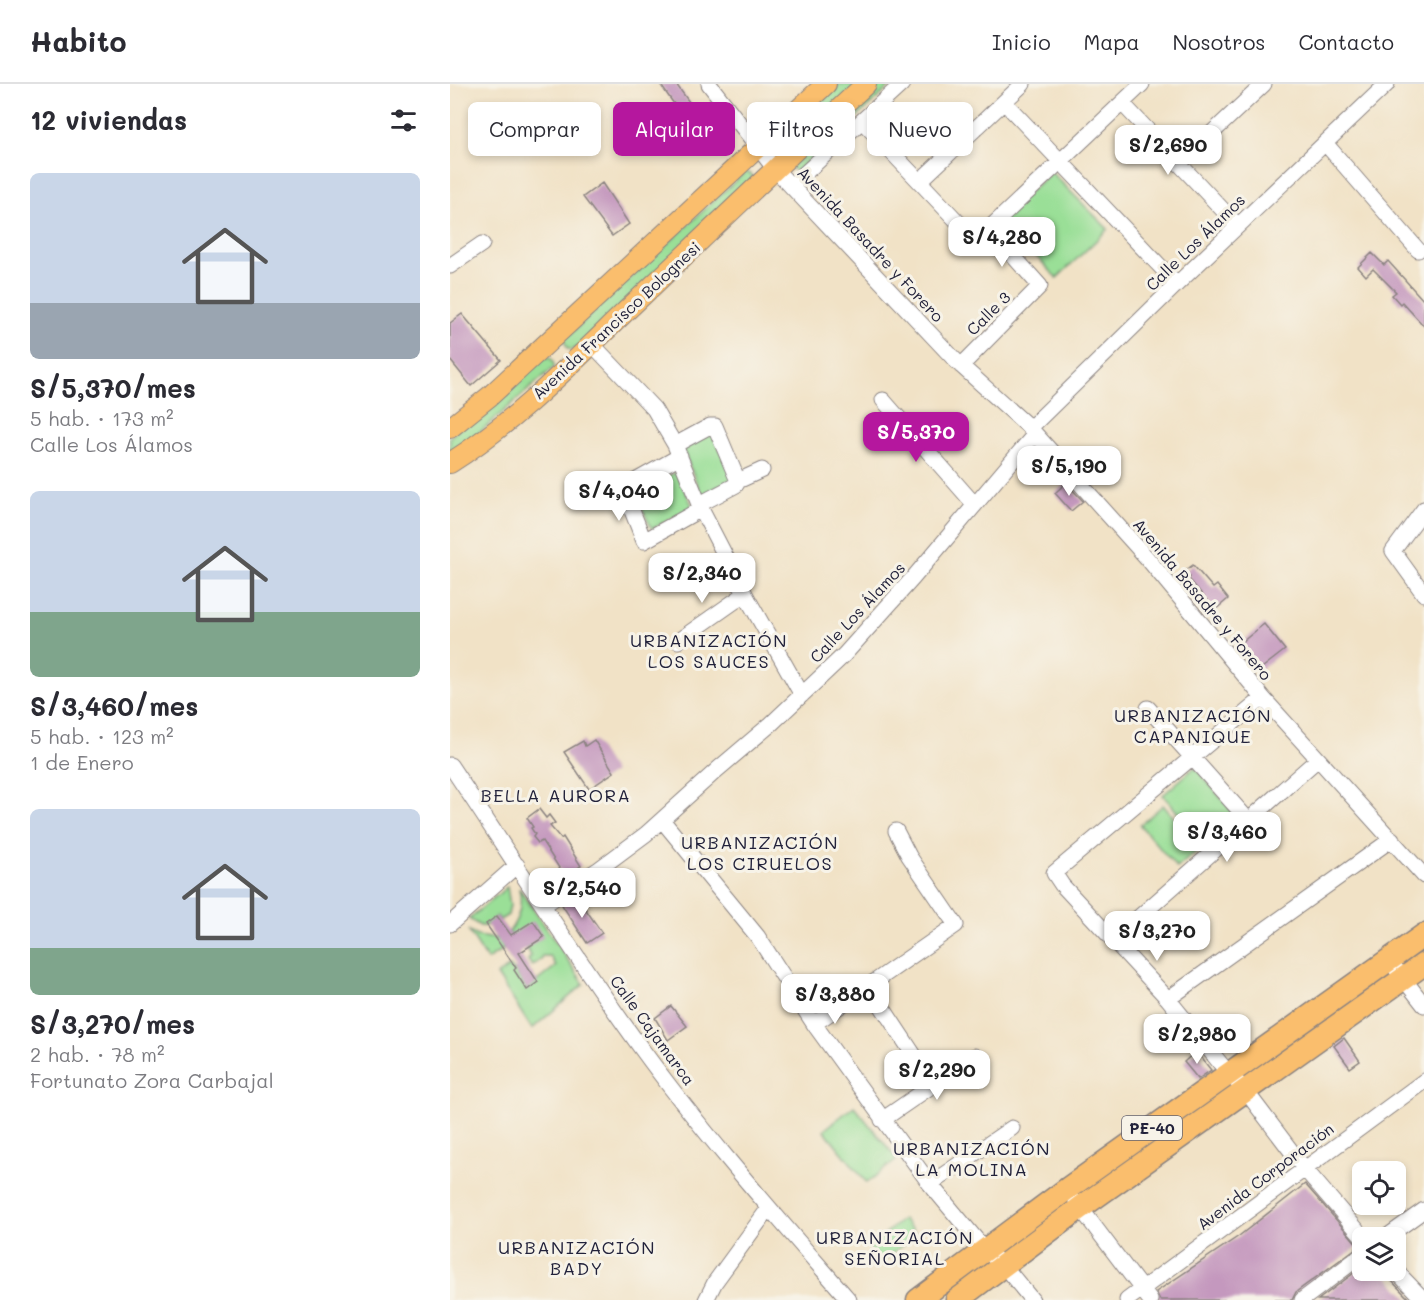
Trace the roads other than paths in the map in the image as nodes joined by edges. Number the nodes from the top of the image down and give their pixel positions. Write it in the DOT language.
graph roads {
  1 [pos="709,84"];
  2 [pos="826,84"];
  3 [pos="866,84"];
  4 [pos="902,84"];
  5 [pos="1023,84"];
  6 [pos="1142,84"];
  7 [pos="1264,84"];
  8 [pos="1387,84"];
  9 [pos="807,102"];
  10 [pos="1004,102"];
  11 [pos="1122,103"];
  12 [pos="862,121"];
  13 [pos="747,134"];
  14 [pos="1325,143"];
  15 [pos="748,156"];
  16 [pos="764,156"];
  17 [pos="1060,161"];
  18 [pos="1179,164"];
  19 [pos="774,168"];
  20 [pos="920,181"];
  21 [pos="791,186"];
  22 [pos="1238,226"];
  23 [pos="989,229"];
  24 [pos="482,244"];
  25 [pos="1418,250"];
  26 [pos="450,266"];
  27 [pos="1177,284"];
  28 [pos="549,341"];
  29 [pos="592,344"];
  30 [pos="570,364"];
  31 [pos="961,366"];
  32 [pos="883,400"];
  33 [pos="450,428"];
  34 [pos="1032,431"];
  35 [pos="678,450"];
  36 [pos="450,463"];
  37 [pos="762,470"];
  38 [pos="738,481"];
  39 [pos="700,506"];
  40 [pos="975,506"];
  41 [pos="1424,509"];
  42 [pos="745,594"];
  43 [pos="1424,594"];
  44 [pos="678,641"];
  45 [pos="802,695"];
  46 [pos="1263,698"];
  47 [pos="1148,708"];
  48 [pos="1193,757"];
  49 [pos="1318,759"];
  50 [pos="450,765"];
  51 [pos="662,820"];
  52 [pos="1249,821"];
  53 [pos="896,831"];
  54 [pos="1392,839"];
  55 [pos="517,865"];
  56 [pos="1424,876"];
  57 [pos="544,905"];
  58 [pos="450,924"];
  59 [pos="1424,935"];
  60 [pos="1113,940"];
  61 [pos="1389,960"];
  62 [pos="1424,964"];
  63 [pos="1403,978"];
  64 [pos="868,987"];
  65 [pos="1168,999"];
  66 [pos="1424,1005"];
  67 [pos="813,1024"];
  68 [pos="975,1056"];
  69 [pos="1229,1074"];
  70 [pos="1424,1081"];
  71 [pos="933,1084"];
  72 [pos="1245,1090"];
  73 [pos="882,1120"];
  74 [pos="1012,1128"];
  75 [pos="1304,1168"];
  76 [pos="930,1184"];
  77 [pos="1067,1189"];
  78 [pos="769,1208"];
  79 [pos="1080,1208"];
  80 [pos="1424,1210"];
  81 [pos="1355,1227"];
  82 [pos="1401,1227"];
  83 [pos="985,1250"];
  84 [pos="1352,1262"];
  85 [pos="1004,1266"];
  86 [pos="1406,1281"];
  87 [pos="1146,1295"];
  88 [pos="706,1300"];
  89 [pos="849,1300"];
  90 [pos="918,1300"];
  91 [pos="957,1300"];
  92 [pos="1032,1300"];
  93 [pos="1127,1300"];
  94 [pos="1302,1300"];
  95 [pos="1424,1300"];
  1 -- 13 [label="street, Avenida Basadre y Forero"];
  2 -- 9 [label="main road, Avenida Francisco Bolognesi"];
  3 -- 19 [label="main road, Avenida Francisco Bolognesi"];
  4 -- 12 [label="street"];
  5 -- 10 [label="street"];
  6 -- 11 [label="street"];
  7 -- 18 [label="street"];
  8 -- 14 [label="street, Calle Los Álamos"];
  10 -- 17 [label="street"];
  10 -- 20 [label="street"];
  11 -- 17 [label="street"];
  11 -- 18 [label="street"];
  12 -- 20 [label="street"];
  12 -- 21 [label="street"];
  14 -- 22 [label="street, Calle Los Álamos"];
  14 -- 25 [label="street"];
  15 -- 28 [label="main road, Avenida Francisco Bolognesi"];
  16 -- 19 [label="street, Avenida Basadre y Forero"];
  17 -- 23 [label="street"];
  17 -- 27 [label="street"];
  18 -- 22 [label="street"];
  19 -- 21 [label="street, Avenida Basadre y Forero"];
  19 -- 29 [label="main road, Avenida Francisco Bolognesi"];
  20 -- 23 [label="street"];
  21 -- 31 [label="street, Avenida Basadre y Forero"];
  22 -- 27 [label="street, Calle Los Álamos"];
  23 -- 31 [label="street, Calle 3"];
  24 -- 26 [label="street"];
  27 -- 34 [label="street, Calle Los Álamos"];
  28 -- 30 [label="main road"];
  28 -- 33 [label="main road, Avenida Francisco Bolognesi"];
  29 -- 30 [label="main road, Avenida Francisco Bolognesi"];
  29 -- 35 [label="street"];
  30 -- 36 [label="main road, Avenida Francisco Bolognesi"];
  31 -- 34 [label="street, Avenida Basadre y Forero"];
  32 -- 40 [label="street"];
  34 -- 40 [label="street, Calle Los Álamos"];
  34 -- 46 [label="street, Avenida Basadre y Forero"];
  35 -- 38 [label="street"];
  35 -- 39 [label="street"];
  35 -- 39 [label="street"];
  37 -- 38 [label="street"];
  38 -- 39 [label="street"];
  39 -- 42 [label="street"];
  40 -- 45 [label="street, Calle Los Álamos"];
  41 -- 43 [label="street"];
  42 -- 44 [label="street"];
  42 -- 45 [label="street"];
  45 -- 51 [label="street, Calle Los Álamos"];
  46 -- 48 [label="street"];
  46 -- 49 [label="street, Avenida Basadre y Forero"];
  47 -- 48 [label="street"];
  48 -- 52 [label="street"];
  48 -- 60 [label="street"];
  49 -- 52 [label="street"];
  49 -- 54 [label="street, Avenida Basadre y Forero"];
  50 -- 55 [label="street, Calle Cajamarca"];
  51 -- 57 [label="street, Calle Los Álamos"];
  51 -- 67 [label="street"];
  52 -- 60 [label="street"];
  53 -- 64 [label="street"];
  54 -- 56 [label="street, Avenida Basadre y Forero"];
  54 -- 65 [label="street"];
  55 -- 57 [label="street, Calle Cajamarca"];
  55 -- 58 [label="street"];
  57 -- 78 [label="street, Calle Cajamarca"];
  59 -- 61 [label="highway, PE-40"];
  60 -- 65 [label="street"];
  61 -- 63 [label="street"];
  61 -- 69 [label="highway, PE-40"];
  62 -- 63 [label="highway, PE-40"];
  63 -- 66 [label="street"];
  63 -- 72 [label="highway, PE-40"];
  64 -- 67 [label="street"];
  64 -- 71 [label="street"];
  65 -- 69 [label="street"];
  67 -- 73 [label="street"];
  68 -- 71 [label="street"];
  69 -- 72 [label="street"];
  69 -- 77 [label="highway, PE-40"];
  70 -- 75 [label="street, Avenida Corporación"];
  71 -- 73 [label="street"];
  72 -- 75 [label="street"];
  72 -- 79 [label="highway, PE-40"];
  73 -- 76 [label="street"];
  74 -- 76 [label="street"];
  75 -- 81 [label="street"];
  75 -- 87 [label="street, Avenida Corporación"];
  76 -- 83 [label="street"];
  77 -- 79 [label="street"];
  77 -- 83 [label="highway, PE-40"];
  78 -- 88 [label="street"];
  78 -- 89 [label="street, Calle Cajamarca"];
  79 -- 85 [label="highway, PE-40"];
  79 -- 87 [label="street"];
  80 -- 82 [label="street"];
  83 -- 85 [label="street"];
  83 -- 90 [label="highway, PE-40"];
  84 -- 94 [label="street"];
  85 -- 91 [label="highway, PE-40"];
  85 -- 92 [label="street"];
  86 -- 95 [label="street"];
  87 -- 93 [label="street, Avenida Corporación"];
}
